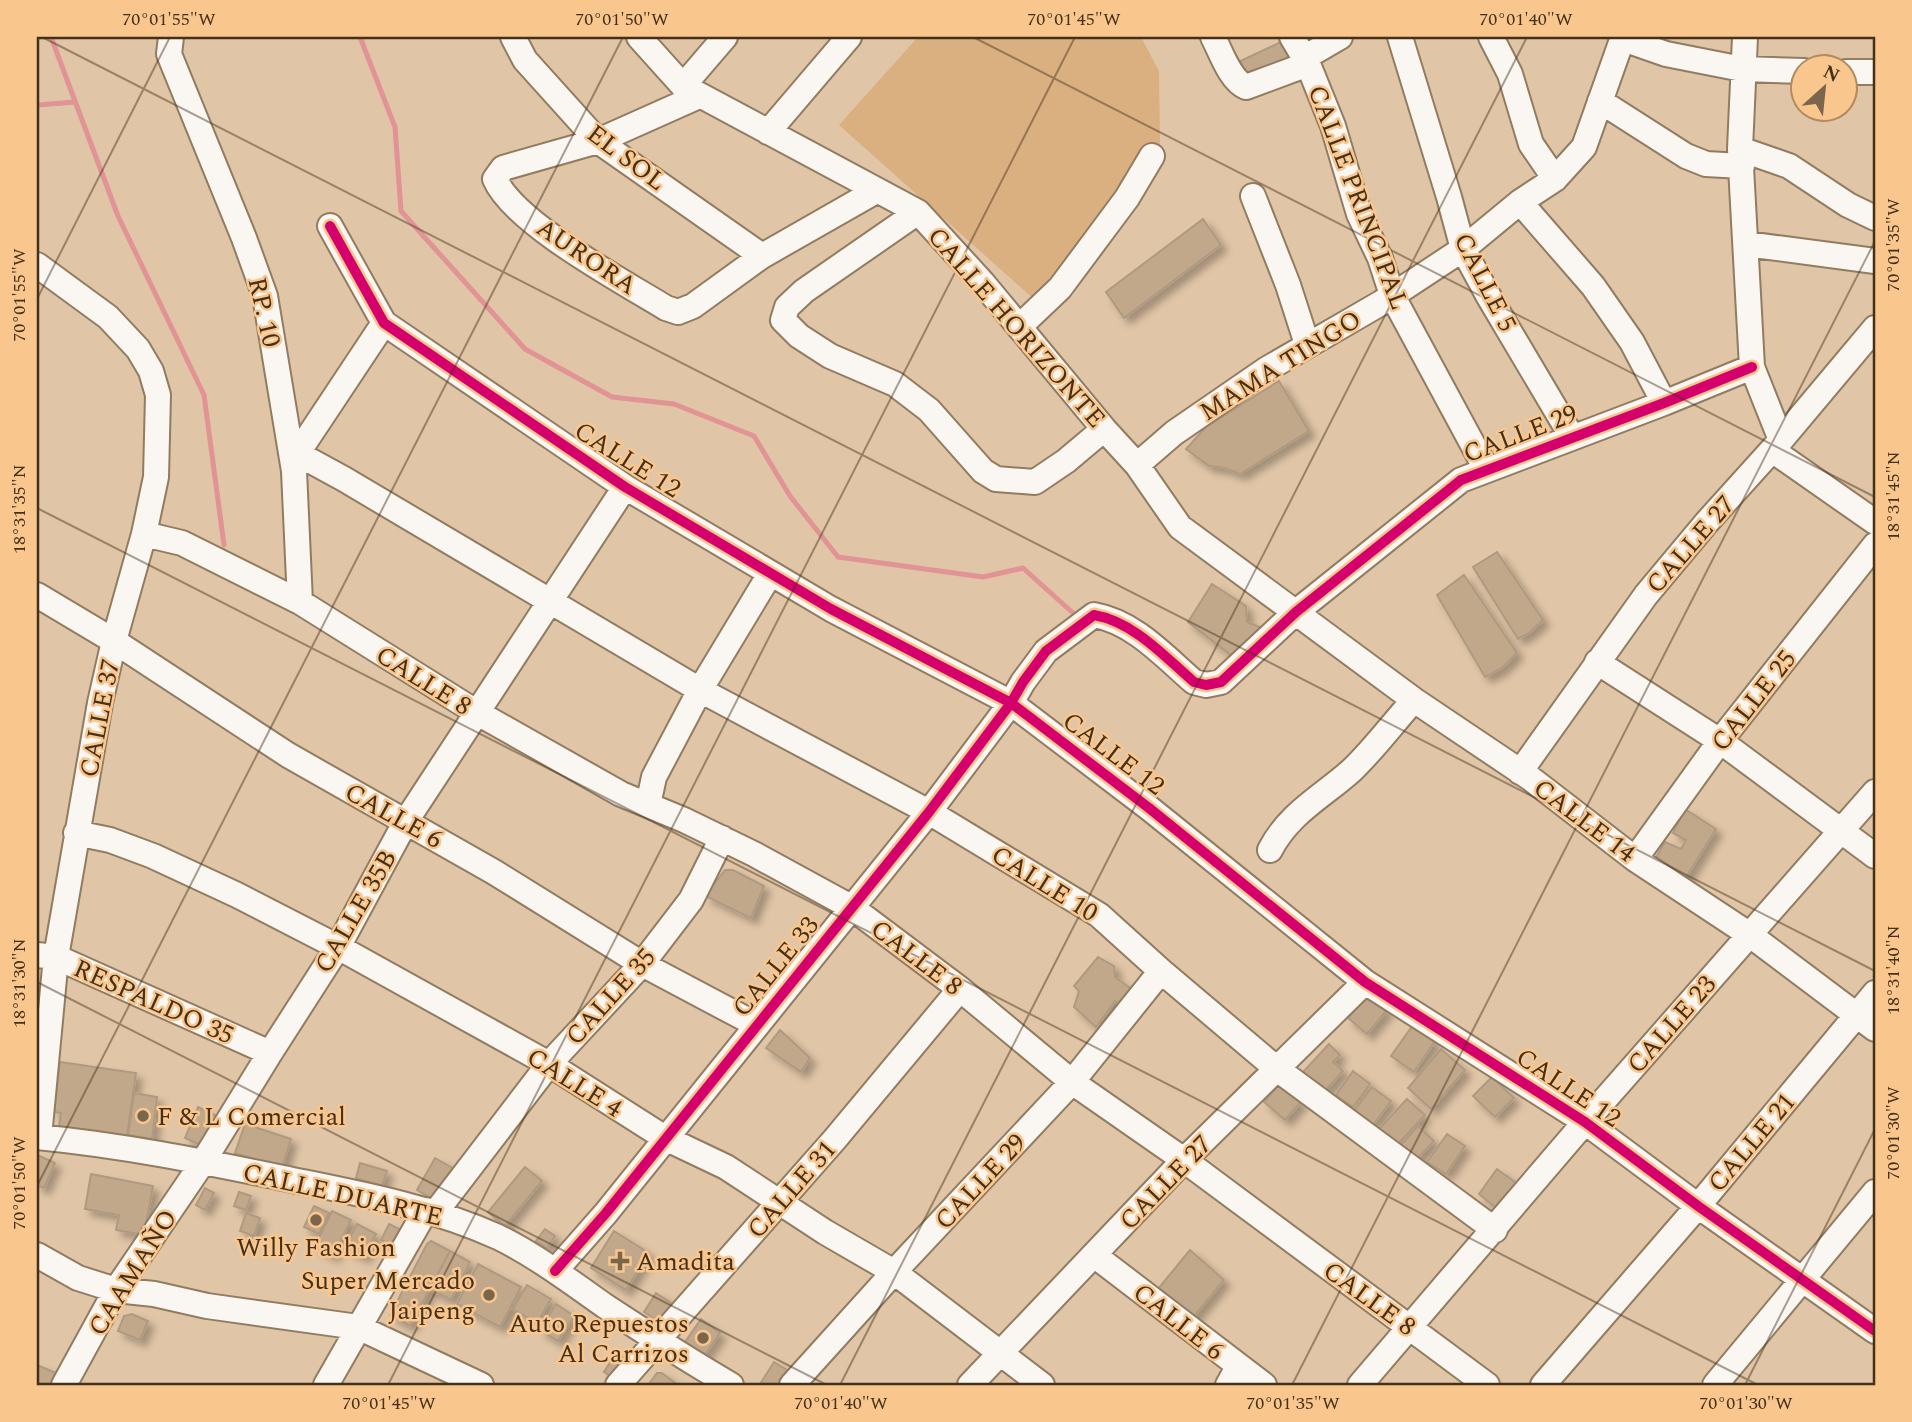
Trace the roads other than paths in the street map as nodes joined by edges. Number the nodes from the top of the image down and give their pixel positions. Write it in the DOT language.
graph roads {
  1 [pos="171,37"];
  2 [pos="513,37"];
  3 [pos="639,37"];
  4 [pos="725,37"];
  5 [pos="849,37"];
  6 [pos="1213,37"];
  7 [pos="1339,37"];
  8 [pos="1400,37"];
  9 [pos="1491,37"];
  10 [pos="1745,37"];
  11 [pos="1623,38"];
  12 [pos="1301,53"];
  13 [pos="1742,69"];
  14 [pos="1790,71"];
  15 [pos="691,91"];
  16 [pos="1600,102"];
  17 [pos="768,132"];
  18 [pos="597,141"];
  19 [pos="1152,156"];
  20 [pos="1741,158"];
  21 [pos="1555,179"];
  22 [pos="876,191"];
  23 [pos="1253,196"];
  24 [pos="1520,202"];
  25 [pos="918,212"];
  26 [pos="1875,218"];
  27 [pos="330,226"];
  28 [pos="1746,244"];
  29 [pos="1463,249"];
  30 [pos="762,256"];
  31 [pos="1875,261"];
  32 [pos="37,265"];
  33 [pos="1392,295"];
  34 [pos="384,323"];
  35 [pos="1019,327"];
  36 [pos="1875,328"];
  37 [pos="1307,344"];
  38 [pos="1752,367"];
  39 [pos="1664,403"];
  40 [pos="1104,429"];
  41 [pos="1573,437"];
  42 [pos="1777,445"];
  43 [pos="293,460"];
  44 [pos="1137,465"];
  45 [pos="1486,468"];
  46 [pos="625,486"];
  47 [pos="1875,522"];
  48 [pos="144,534"];
  49 [pos="1875,545"];
  50 [pos="769,574"];
  51 [pos="37,595"];
  52 [pos="552,601"];
  53 [pos="300,602"];
  54 [pos="1296,612"];
  55 [pos="114,641"];
  56 [pos="1597,662"];
  57 [pos="701,690"];
  58 [pos="1017,692"];
  59 [pos="1414,700"];
  60 [pos="476,712"];
  61 [pos="1720,741"];
  62 [pos="1520,772"];
  63 [pos="1875,792"];
  64 [pos="648,805"];
  65 [pos="929,812"];
  66 [pos="406,821"];
  67 [pos="1840,831"];
  68 [pos="76,833"];
  69 [pos="722,838"];
  70 [pos="1270,850"];
  71 [pos="1875,856"];
  72 [pos="1635,859"];
  73 [pos="851,907"];
  74 [pos="1749,935"];
  75 [pos="338,947"];
  76 [pos="46,956"];
  77 [pos="642,964"];
  78 [pos="1161,971"];
  79 [pos="1365,982"];
  80 [pos="960,989"];
  81 [pos="1875,993"];
  82 [pos="1866,1023"];
  83 [pos="757,1025"];
  84 [pos="270,1053"];
  85 [pos="549,1065"];
  86 [pos="1278,1069"];
  87 [pos="1072,1082"];
  88 [pos="1585,1122"];
  89 [pos="38,1137"];
  90 [pos="665,1138"];
  91 [pos="1184,1160"];
  92 [pos="203,1162"];
  93 [pos="1875,1192"];
  94 [pos="779,1203"];
  95 [pos="1698,1206"];
  96 [pos="430,1211"];
  97 [pos="1495,1230"];
  98 [pos="37,1255"];
  99 [pos="1094,1255"];
  100 [pos="555,1272"];
  101 [pos="894,1272"];
  102 [pos="1801,1279"];
  103 [pos="116,1290"];
  104 [pos="358,1327"];
  105 [pos="1412,1327"];
  106 [pos="1875,1331"];
  107 [pos="657,1341"];
  108 [pos="999,1353"];
  109 [pos="1233,1376"];
  110 [pos="1719,1384"];
  111 [pos="64,1385"];
  112 [pos="326,1385"];
  113 [pos="481,1385"];
  114 [pos="618,1385"];
  115 [pos="731,1385"];
  116 [pos="792,1385"];
  117 [pos="970,1385"];
  118 [pos="1042,1385"];
  119 [pos="1264,1385"];
  120 [pos="1360,1385"];
  121 [pos="1487,1385"];
  122 [pos="1543,1385"];
  1 -- 43 [label="street, RP. 10"];
  2 -- 18 [label="street, EL SOL"];
  3 -- 15 [label="street, CALLE HORIZONTE"];
  4 -- 15 [label="street"];
  5 -- 17 [label="street"];
  6 -- 12 [label="street"];
  7 -- 12 [label="street"];
  8 -- 29 [label="street, CALLE 5"];
  9 -- 21 [label="street"];
  10 -- 13 [label="street"];
  11 -- 13 [label="street"];
  11 -- 16 [label="street, MAMA TINGO"];
  12 -- 33 [label="street, CALLE PRINCIPAL"];
  13 -- 14 [label="street"];
  13 -- 20 [label="street"];
  15 -- 17 [label="street, CALLE HORIZONTE"];
  15 -- 18 [label="street"];
  16 -- 20 [label="street"];
  16 -- 21 [label="street, MAMA TINGO"];
  17 -- 22 [label="street, CALLE HORIZONTE"];
  18 -- 30 [label="street, EL SOL"];
  18 -- 30 [label="street, AURORA"];
  19 -- 35 [label="street"];
  20 -- 26 [label="street"];
  20 -- 28 [label="street"];
  21 -- 24 [label="street, MAMA TINGO"];
  22 -- 25 [label="street, CALLE HORIZONTE"];
  22 -- 30 [label="street"];
  23 -- 37 [label="street"];
  24 -- 29 [label="street, MAMA TINGO"];
  24 -- 39 [label="street"];
  25 -- 35 [label="street, CALLE HORIZONTE"];
  25 -- 40 [label="street"];
  27 -- 34 [label="street, CALLE 12"];
  28 -- 31 [label="street"];
  28 -- 38 [label="street"];
  29 -- 33 [label="street, MAMA TINGO"];
  29 -- 41 [label="street, CALLE 5"];
  32 -- 48 [label="street, CALLE 37"];
  33 -- 37 [label="street, MAMA TINGO"];
  33 -- 45 [label="street, CALLE PRINCIPAL"];
  34 -- 43 [label="street"];
  34 -- 46 [label="street, CALLE 12"];
  35 -- 40 [label="street, CALLE HORIZONTE"];
  36 -- 42 [label="street, CALLE 27"];
  37 -- 44 [label="street, MAMA TINGO"];
  38 -- 39 [label="street, CALLE 29"];
  38 -- 42 [label="street"];
  39 -- 41 [label="street, CALLE 29"];
  40 -- 44 [label="street, CALLE HORIZONTE"];
  41 -- 45 [label="street, CALLE 29"];
  42 -- 47 [label="street"];
  42 -- 56 [label="street, CALLE 27"];
  43 -- 52 [label="street, CALLE 10"];
  43 -- 53 [label="street, RP. 10"];
  44 -- 54 [label="street, CALLE HORIZONTE"];
  45 -- 54 [label="street, CALLE 29"];
  46 -- 50 [label="street, CALLE 12"];
  46 -- 52 [label="street, CALLE 35B"];
  48 -- 53 [label="street, CALLE 8"];
  48 -- 55 [label="street, CALLE 37"];
  49 -- 61 [label="street, CALLE 25"];
  50 -- 57 [label="street"];
  50 -- 58 [label="street, CALLE 12"];
  51 -- 55 [label="street, CALLE 6"];
  52 -- 57 [label="street, CALLE 10"];
  52 -- 60 [label="street, CALLE 35B"];
  53 -- 60 [label="street, CALLE 8"];
  54 -- 58 [label="street, CALLE 29"];
  54 -- 59 [label="street, CALLE 14"];
  55 -- 66 [label="street, CALLE 6"];
  55 -- 68 [label="street, CALLE 37"];
  56 -- 61 [label="street"];
  56 -- 62 [label="street, CALLE 27"];
  57 -- 64 [label="street"];
  57 -- 65 [label="street, CALLE 10"];
  58 -- 65 [label="street, CALLE 33"];
  58 -- 79 [label="street, CALLE 12"];
  59 -- 62 [label="street, CALLE 14"];
  59 -- 70 [label="street"];
  60 -- 64 [label="street, CALLE 8"];
  60 -- 66 [label="street, CALLE 35B"];
  61 -- 67 [label="street"];
  61 -- 72 [label="street, CALLE 25"];
  62 -- 72 [label="street, CALLE 14"];
  63 -- 67 [label="street, CALLE 23"];
  64 -- 69 [label="street, CALLE 8"];
  65 -- 73 [label="street, CALLE 33"];
  65 -- 78 [label="street, CALLE 10"];
  66 -- 75 [label="street, CALLE 35B"];
  66 -- 77 [label="street, CALLE 6"];
  67 -- 71 [label="street"];
  67 -- 74 [label="street, CALLE 23"];
  68 -- 75 [label="street, CALLE 4"];
  68 -- 76 [label="street, CALLE 37"];
  69 -- 73 [label="street, CALLE 8"];
  69 -- 77 [label="street, CALLE 35"];
  72 -- 74 [label="street, CALLE 14"];
  73 -- 80 [label="street, CALLE 8"];
  73 -- 83 [label="street, CALLE 33"];
  74 -- 82 [label="street, CALLE 14"];
  74 -- 88 [label="street, CALLE 23"];
  75 -- 84 [label="street, CALLE 35B"];
  75 -- 85 [label="street, CALLE 4"];
  76 -- 84 [label="street, RESPALDO 35"];
  76 -- 89 [label="street, CALLE 37"];
  77 -- 83 [label="street, CALLE 6"];
  77 -- 85 [label="street, CALLE 35"];
  78 -- 86 [label="street, CALLE 10"];
  78 -- 87 [label="street, CALLE 29"];
  79 -- 86 [label="street, CALLE 27"];
  79 -- 88 [label="street, CALLE 12"];
  80 -- 87 [label="street, CALLE 8"];
  80 -- 94 [label="street, CALLE 31"];
  81 -- 82 [label="street, CALLE 21"];
  82 -- 95 [label="street, CALLE 21"];
  83 -- 90 [label="street, CALLE 33"];
  84 -- 92 [label="street, CALLE 35B"];
  85 -- 90 [label="street, CALLE 4"];
  85 -- 96 [label="street, CALLE 35"];
  86 -- 91 [label="street, CALLE 27"];
  86 -- 97 [label="street, CALLE 10"];
  87 -- 91 [label="street, CALLE 8"];
  87 -- 101 [label="street, CALLE 29"];
  88 -- 95 [label="street, CALLE 12"];
  88 -- 97 [label="street, CALLE 23"];
  89 -- 92 [label="street, CALLE DUARTE"];
  90 -- 94 [label="street, CALLE 4"];
  90 -- 100 [label="street, CALLE 33"];
  91 -- 99 [label="street, CALLE 27"];
  91 -- 105 [label="street, CALLE 8"];
  92 -- 96 [label="street, CALLE DUARTE"];
  92 -- 103 [label="street, CAAMAÑO"];
  93 -- 102 [label="street"];
  94 -- 101 [label="street, CALLE 4"];
  94 -- 107 [label="street, CALLE 31"];
  95 -- 102 [label="street, CALLE 12"];
  95 -- 122 [label="street, CALLE 21"];
  96 -- 100 [label="street, CALLE DUARTE"];
  96 -- 104 [label="street, CALLE 35"];
  97 -- 105 [label="street, CALLE 23"];
  98 -- 103 [label="street"];
  99 -- 108 [label="street, CALLE 27"];
  99 -- 109 [label="street, CALLE 6"];
  100 -- 107 [label="street, CALLE DUARTE"];
  101 -- 108 [label="street, CALLE 4"];
  101 -- 116 [label="street, CALLE 29"];
  102 -- 106 [label="street, CALLE 12"];
  102 -- 110 [label="street"];
  103 -- 104 [label="street"];
  103 -- 111 [label="street, CAAMAÑO"];
  104 -- 112 [label="street, CALLE 35"];
  104 -- 113 [label="street"];
  105 -- 120 [label="street, CALLE 23"];
  105 -- 121 [label="street, CALLE 8"];
  107 -- 114 [label="street, CALLE 31"];
  107 -- 115 [label="street, CALLE DUARTE"];
  108 -- 117 [label="street, CALLE 27"];
  108 -- 118 [label="street, CALLE 4"];
  109 -- 119 [label="street, CALLE 6"];
}
